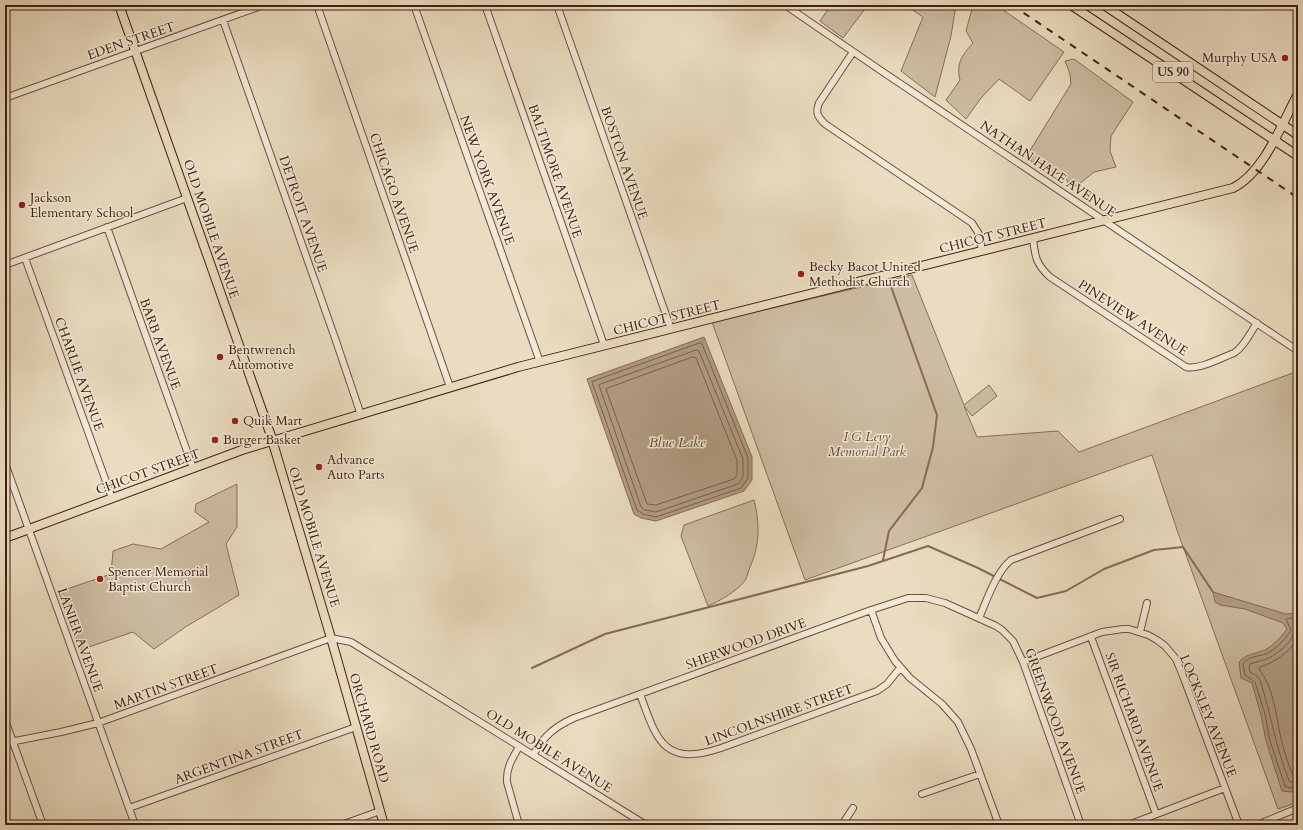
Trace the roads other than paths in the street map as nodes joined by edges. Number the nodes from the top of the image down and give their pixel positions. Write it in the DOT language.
graph roads {
  1 [pos="119,5"];
  2 [pos="264,5"];
  3 [pos="317,5"];
  4 [pos="414,5"];
  5 [pos="485,5"];
  6 [pos="557,5"];
  7 [pos="785,5"];
  8 [pos="1071,5"];
  9 [pos="1104,5"];
  10 [pos="223,20"];
  11 [pos="136,51"];
  12 [pos="853,52"];
  13 [pos="1298,94"];
  14 [pos="5,98"];
  15 [pos="1282,124"];
  16 [pos="1298,135"];
  17 [pos="1274,140"];
  18 [pos="1298,156"];
  19 [pos="187,198"];
  20 [pos="1104,220"];
  21 [pos="107,227"];
  22 [pos="1033,238"];
  23 [pos="982,251"];
  24 [pos="25,258"];
  25 [pos="5,265"];
  26 [pos="1256,323"];
  27 [pos="671,329"];
  28 [pos="604,346"];
  29 [pos="1298,351"];
  30 [pos="540,362"];
  31 [pos="450,387"];
  32 [pos="361,415"];
  33 [pos="273,441"];
  34 [pos="5,463"];
  35 [pos="193,468"];
  36 [pos="112,498"];
  37 [pos="1120,519"];
  38 [pos="29,529"];
  39 [pos="5,538"];
  40 [pos="1147,603"];
  41 [pos="871,610"];
  42 [pos="979,618"];
  43 [pos="1140,632"];
  44 [pos="1092,636"];
  45 [pos="331,638"];
  46 [pos="1023,662"];
  47 [pos="900,668"];
  48 [pos="640,694"];
  49 [pos="5,720"];
  50 [pos="98,723"];
  51 [pos="356,727"];
  52 [pos="13,741"];
  53 [pos="5,742"];
  54 [pos="519,747"];
  55 [pos="532,755"];
  56 [pos="980,774"];
  57 [pos="1225,788"];
  58 [pos="922,794"];
  59 [pos="129,808"];
  60 [pos="852,808"];
  61 [pos="1298,808"];
  62 [pos="380,811"];
  63 [pos="1156,814"];
  64 [pos="43,825"];
  65 [pos="135,825"];
  66 [pos="341,825"];
  67 [pos="384,825"];
  68 [pos="519,825"];
  69 [pos="646,825"];
  70 [pos="842,825"];
  71 [pos="999,825"];
  72 [pos="1082,825"];
  73 [pos="1128,825"];
  74 [pos="1239,825"];
  75 [pos="1258,825"];
  1 -- 11 [label="main road, OLD MOBILE AVENUE"];
  2 -- 10 [label="street, EDEN STREET"];
  3 -- 31 [label="street, CHICAGO AVENUE"];
  4 -- 30 [label="street, NEW YORK AVENUE"];
  5 -- 28 [label="street, BALTIMORE AVENUE"];
  6 -- 27 [label="street, BOSTON AVENUE"];
  7 -- 12 [label="street, NATHAN HALE AVENUE"];
  8 -- 17 [label="main road, US 90"];
  9 -- 15 [label="main road, US 90"];
  10 -- 11 [label="street, EDEN STREET"];
  10 -- 32 [label="street, DETROIT AVENUE"];
  11 -- 14 [label="street, EDEN STREET"];
  11 -- 19 [label="main road, OLD MOBILE AVENUE"];
  12 -- 20 [label="street, NATHAN HALE AVENUE"];
  12 -- 23 [label="street"];
  13 -- 15 [label="main road, CHICOT STREET"];
  15 -- 16 [label="main road, US 90"];
  15 -- 17 [label="main road, CHICOT STREET"];
  17 -- 18 [label="main road, US 90"];
  17 -- 20 [label="main road, CHICOT STREET"];
  19 -- 21 [label="street"];
  19 -- 33 [label="main road, OLD MOBILE AVENUE"];
  20 -- 22 [label="main road, CHICOT STREET"];
  20 -- 26 [label="street, NATHAN HALE AVENUE"];
  21 -- 24 [label="street"];
  21 -- 35 [label="street, BARB AVENUE"];
  22 -- 23 [label="main road, CHICOT STREET"];
  22 -- 26 [label="street, PINEVIEW AVENUE"];
  23 -- 27 [label="main road, CHICOT STREET"];
  24 -- 25 [label="street"];
  24 -- 36 [label="street, CHARLIE AVENUE"];
  26 -- 29 [label="street, NATHAN HALE AVENUE"];
  27 -- 28 [label="main road, CHICOT STREET"];
  28 -- 30 [label="main road, CHICOT STREET"];
  30 -- 31 [label="main road, CHICOT STREET"];
  31 -- 32 [label="main road, CHICOT STREET"];
  32 -- 33 [label="main road, CHICOT STREET"];
  33 -- 35 [label="main road, CHICOT STREET"];
  33 -- 45 [label="main road, OLD MOBILE AVENUE"];
  34 -- 38 [label="street, LANIER AVENUE"];
  35 -- 36 [label="main road, CHICOT STREET"];
  36 -- 38 [label="main road, CHICOT STREET"];
  37 -- 42 [label="street"];
  38 -- 39 [label="main road, CHICOT STREET"];
  38 -- 50 [label="street, LANIER AVENUE"];
  40 -- 43 [label="street"];
  41 -- 42 [label="street, SHERWOOD DRIVE"];
  41 -- 47 [label="street"];
  41 -- 48 [label="street, SHERWOOD DRIVE"];
  42 -- 46 [label="street, GREENWOOD AVENUE"];
  43 -- 44 [label="street, LOCKSLEY AVENUE"];
  43 -- 57 [label="street, LOCKSLEY AVENUE"];
  44 -- 46 [label="street, LOCKSLEY AVENUE"];
  44 -- 63 [label="street, SIR RICHARD AVENUE"];
  45 -- 50 [label="street, MARTIN STREET"];
  45 -- 51 [label="main road, ORCHARD ROAD"];
  45 -- 54 [label="street, OLD MOBILE AVENUE"];
  46 -- 72 [label="street, GREENWOOD AVENUE"];
  47 -- 48 [label="street, LINCOLNSHIRE STREET"];
  47 -- 56 [label="street"];
  48 -- 55 [label="street, SHERWOOD DRIVE"];
  49 -- 52 [label="street"];
  50 -- 52 [label="street, MARTIN STREET"];
  50 -- 59 [label="street, LANIER AVENUE"];
  51 -- 59 [label="street, ARGENTINA STREET"];
  51 -- 62 [label="main road, ORCHARD ROAD"];
  52 -- 53 [label="street, MARTIN STREET"];
  52 -- 64 [label="street"];
  54 -- 55 [label="street, OLD MOBILE AVENUE"];
  54 -- 68 [label="street"];
  55 -- 69 [label="street, OLD MOBILE AVENUE"];
  56 -- 58 [label="street"];
  56 -- 71 [label="street"];
  57 -- 63 [label="street"];
  57 -- 74 [label="street, LOCKSLEY AVENUE"];
  59 -- 65 [label="street, LANIER AVENUE"];
  60 -- 70 [label="street"];
  61 -- 75 [label="street"];
  62 -- 66 [label="street"];
  62 -- 67 [label="main road, ORCHARD ROAD"];
  63 -- 73 [label="street"];
}
